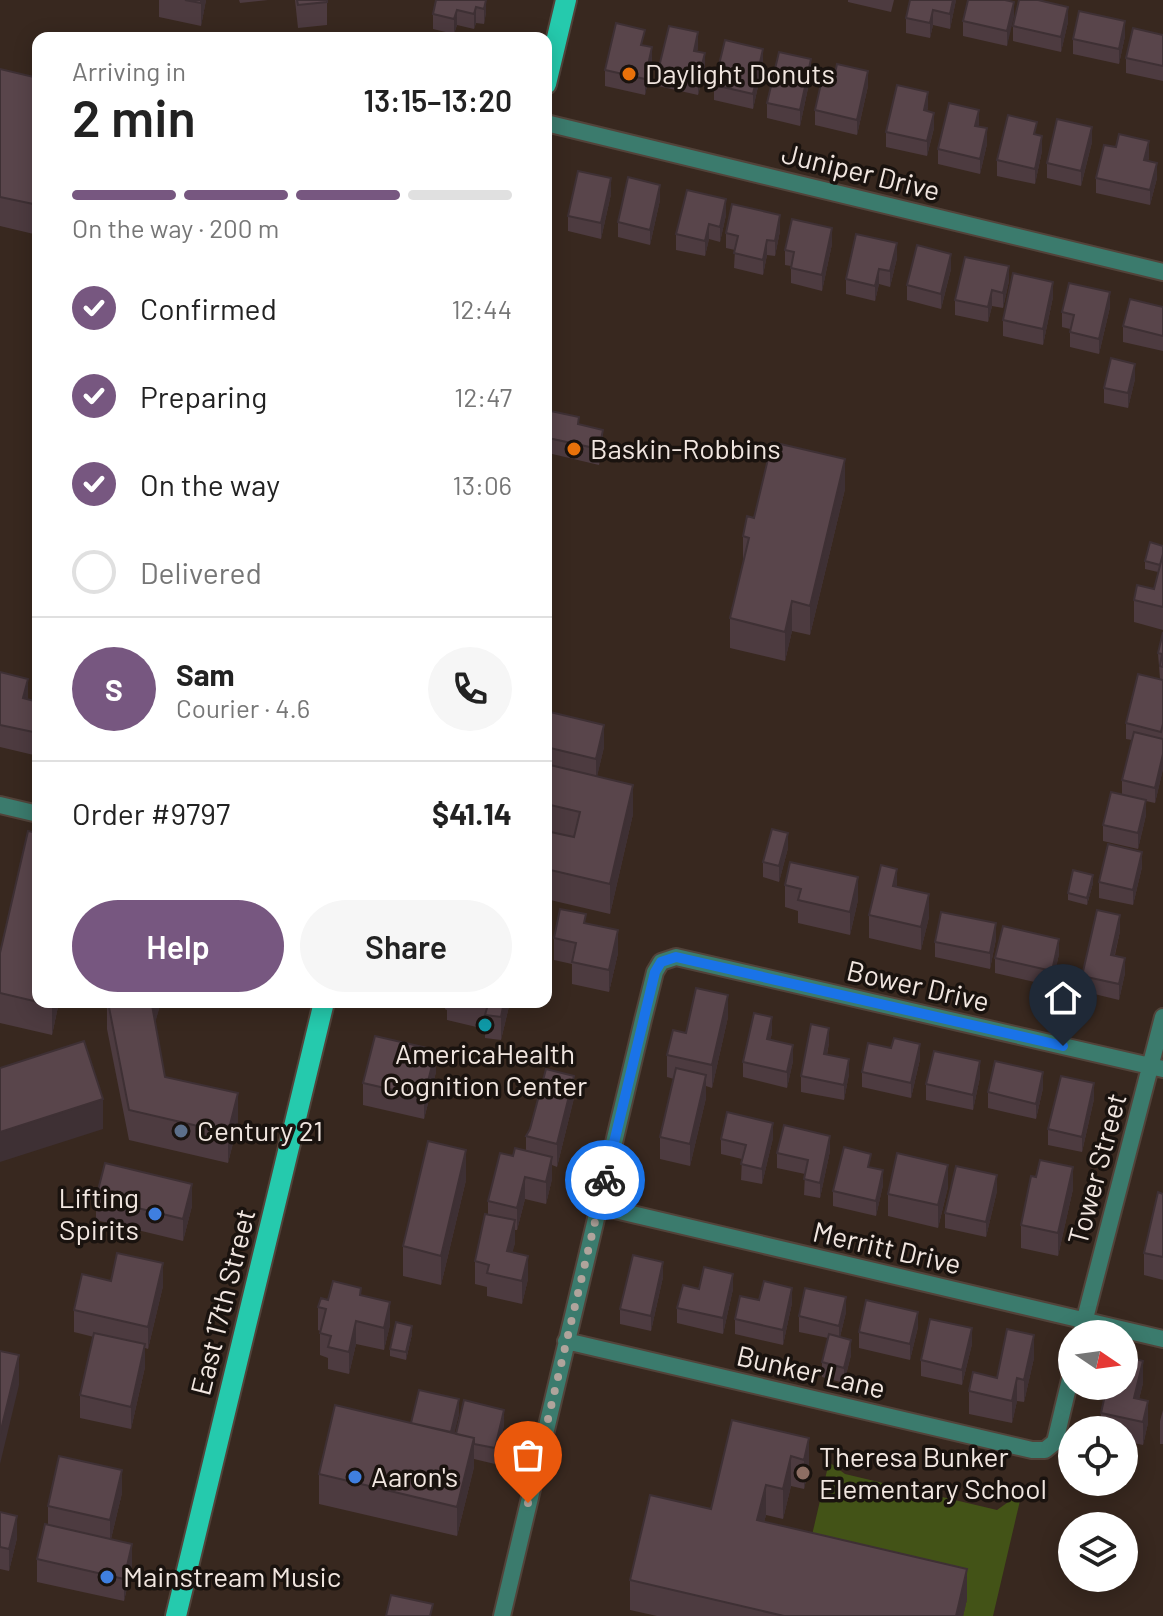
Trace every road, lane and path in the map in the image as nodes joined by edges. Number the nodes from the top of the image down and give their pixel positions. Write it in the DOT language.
graph roads {
  1 [pos="566,0"];
  2 [pos="552,59"];
  3 [pos="552,124"];
  4 [pos="1163,272"];
  5 [pos="0,805"];
  6 [pos="32,813"];
  7 [pos="323,1008"];
  8 [pos="1163,1017"];
  9 [pos="1157,1068"];
  10 [pos="598,1206"];
  11 [pos="1085,1320"];
  12 [pos="1058,1322"];
  13 [pos="1138,1336"];
  14 [pos="1163,1339"];
  15 [pos="566,1341"];
  16 [pos="1065,1400"];
  17 [pos="176,1616"];
  18 [pos="502,1616"];
  1 -- 2 [label="main road"];
  3 -- 4 [label="street, Juniper Drive"];
  5 -- 6 [label="street"];
  7 -- 17 [label="main road, East 17th Street"];
  8 -- 9 [label="street, Tower Street"];
  9 -- 10 [label="street, Bower Drive"];
  9 -- 11 [label="street, Tower Street"];
  10 -- 12 [label="street, Merritt Drive"];
  10 -- 15 [label="street"];
  13 -- 14 [label="street, Merritt Drive"];
  15 -- 16 [label="street, Bunker Lane"];
  15 -- 18 [label="street"];
}
